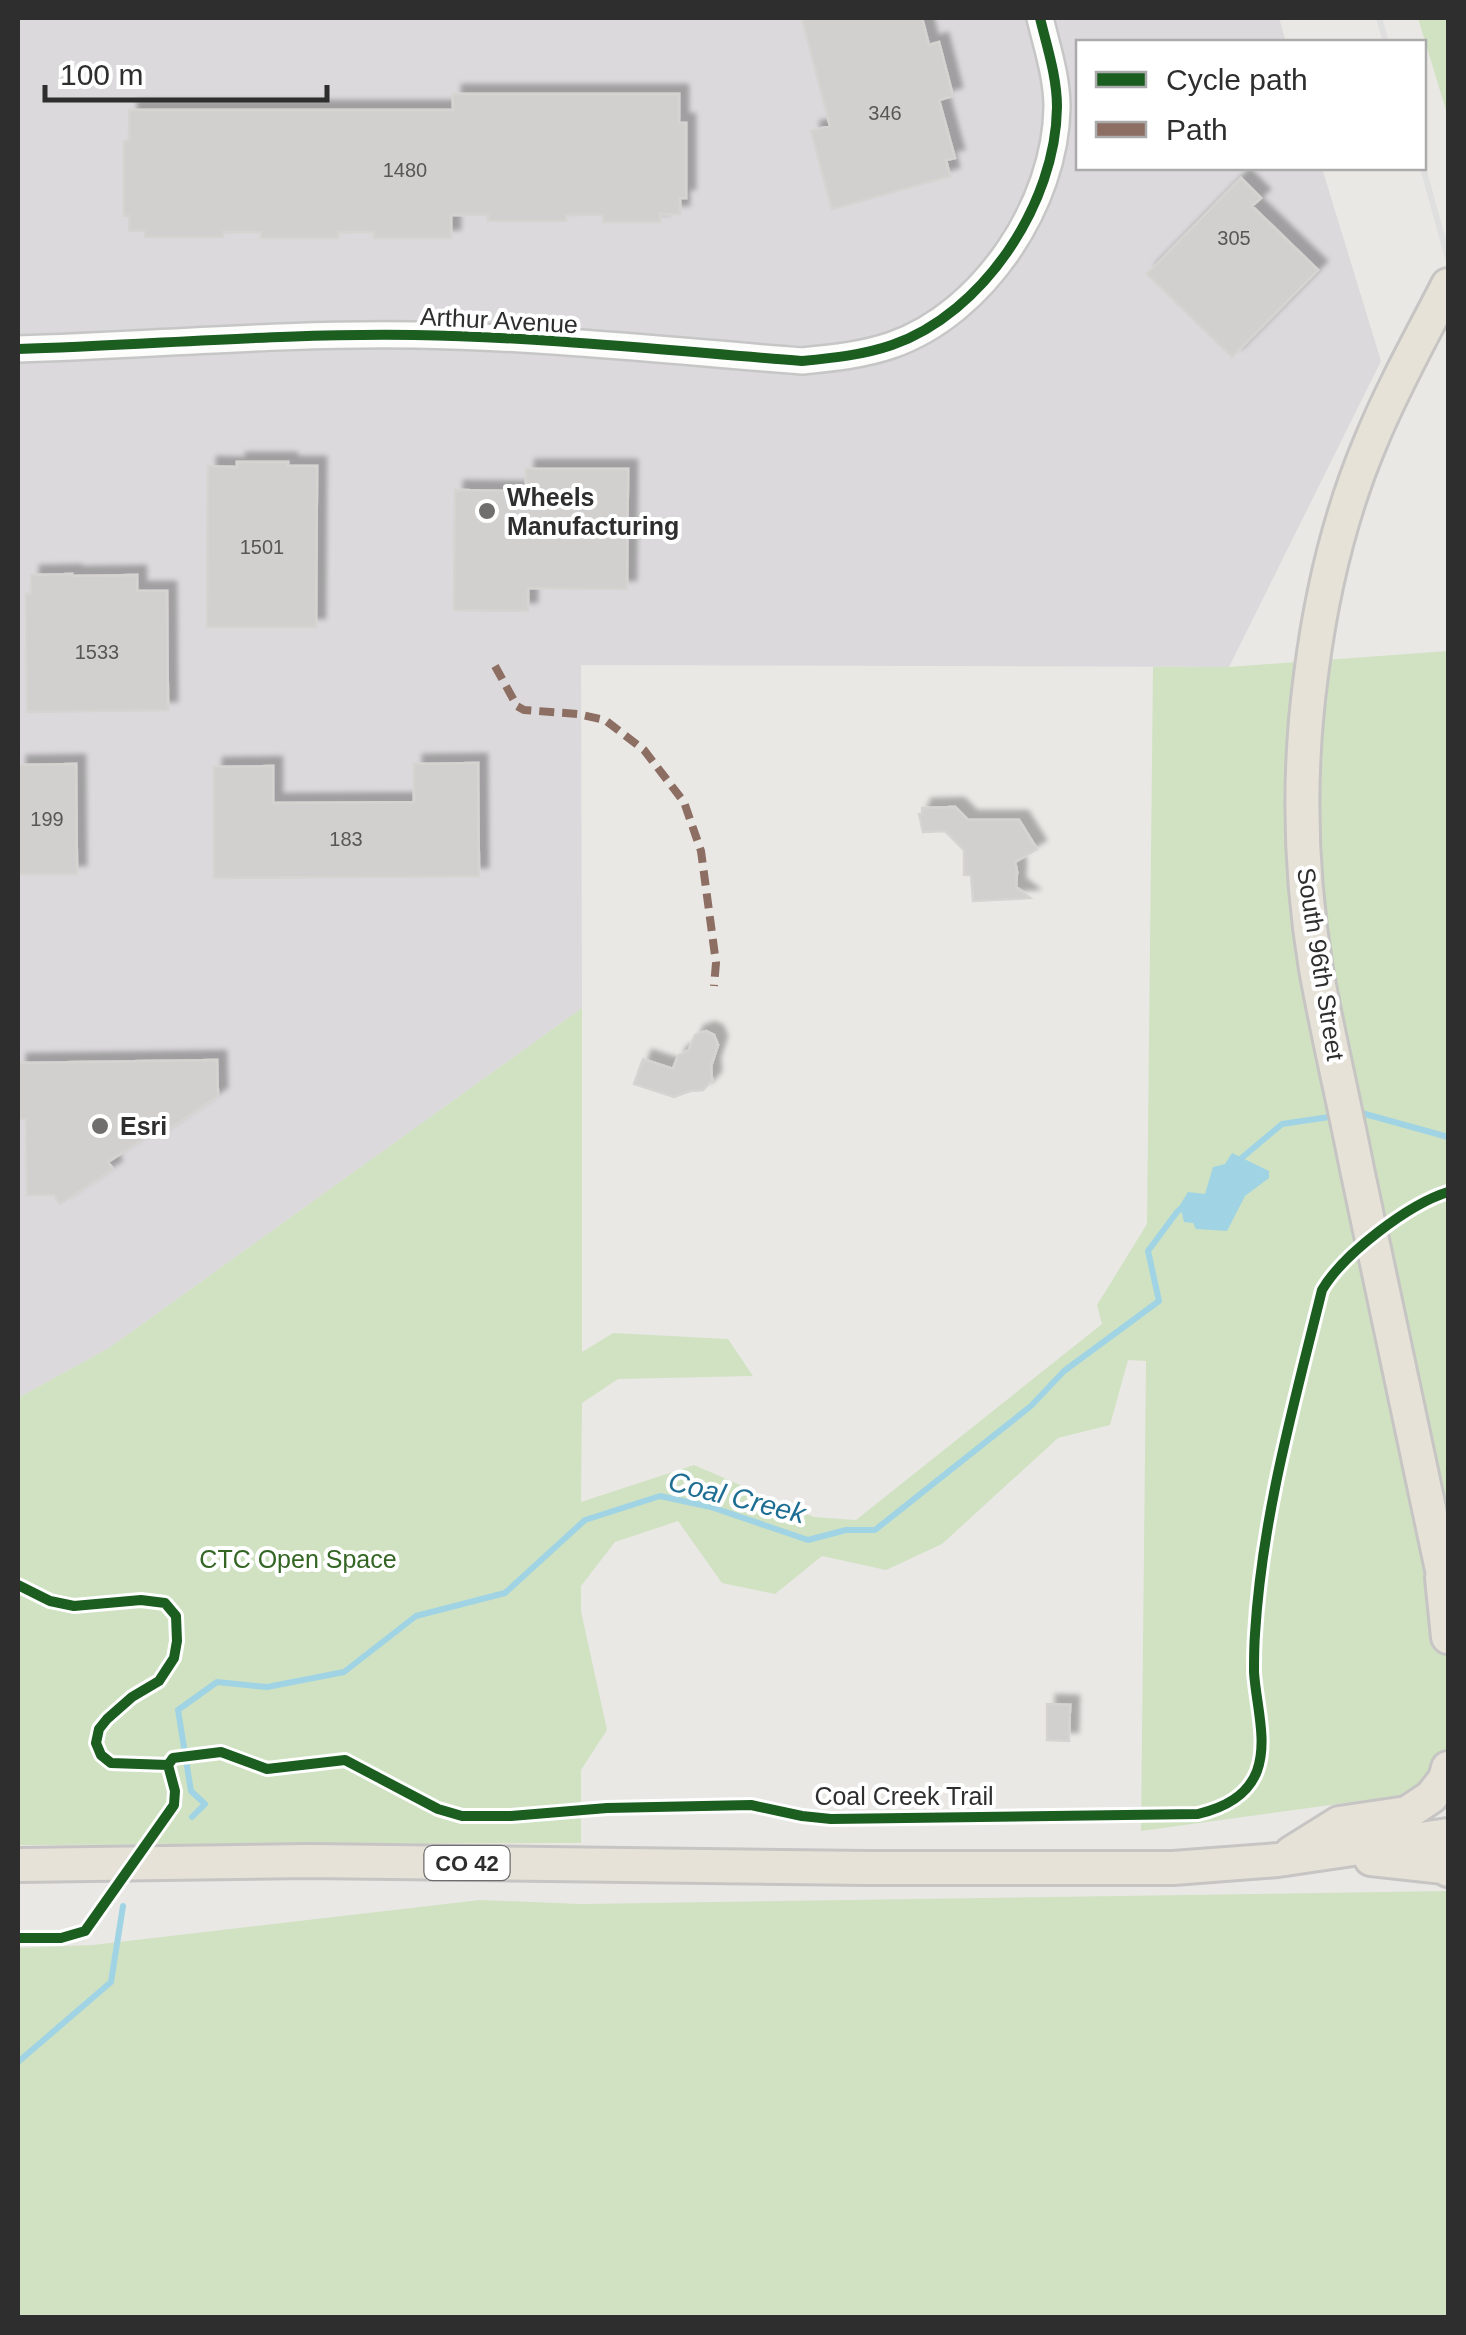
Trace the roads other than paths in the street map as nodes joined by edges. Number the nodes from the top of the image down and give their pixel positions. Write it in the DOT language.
graph roads {
  1 [pos="1040,18"];
  2 [pos="1448,285"];
  3 [pos="18,349"];
  4 [pos="1441,1564"];
  5 [pos="1448,1598"];
  6 [pos="1448,1637"];
  7 [pos="1448,1768"];
  8 [pos="1448,1836"];
  9 [pos="1327,1854"];
  10 [pos="1278,1860"];
  11 [pos="18,1865"];
  12 [pos="1448,1870"];
  1 -- 3 [label="street, Arthur Avenue"];
  2 -- 4 [label="main road, South 96th Street"];
  4 -- 5 [label="main road, South 96th Street"];
  4 -- 6 [label="main road"];
  7 -- 10 [label="main road"];
  8 -- 9 [label="main road, CO 42"];
  9 -- 10 [label="main road, CO 42"];
  9 -- 12 [label="main road"];
  10 -- 11 [label="main road, CO 42"];
}
